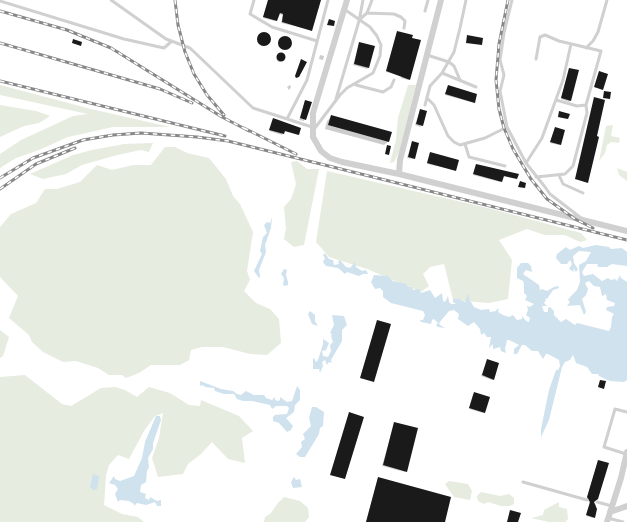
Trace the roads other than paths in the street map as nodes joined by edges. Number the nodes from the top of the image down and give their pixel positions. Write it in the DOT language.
graph roads {
  1 [pos="111,0"];
  2 [pos="254,0"];
  3 [pos="328,0"];
  4 [pos="347,0"];
  5 [pos="363,0"];
  6 [pos="372,0"];
  7 [pos="428,0"];
  8 [pos="441,0"];
  9 [pos="466,0"];
  10 [pos="512,0"];
  11 [pos="607,0"];
  12 [pos="0,1"];
  13 [pos="344,9"];
  14 [pos="425,11"];
  15 [pos="367,13"];
  16 [pos="360,19"];
  17 [pos="404,28"];
  18 [pos="172,41"];
  19 [pos="317,41"];
  20 [pos="571,44"];
  21 [pos="586,48"];
  22 [pos="427,55"];
  23 [pos="536,59"];
  24 [pos="449,62"];
  25 [pos="442,73"];
  26 [pos="394,80"];
  27 [pos="460,80"];
  28 [pos="356,85"];
  29 [pos="476,87"];
  30 [pos="427,98"];
  31 [pos="336,100"];
  32 [pos="556,100"];
  33 [pos="425,105"];
  34 [pos="586,105"];
  35 [pos="287,119"];
  36 [pos="507,127"];
  37 [pos="312,129"];
  38 [pos="465,144"];
  39 [pos="526,163"];
  40 [pos="505,166"];
  41 [pos="399,174"];
  42 [pos="559,175"];
  43 [pos="536,177"];
  44 [pos="583,193"];
  45 [pos="586,221"];
  46 [pos="627,231"];
  47 [pos="627,412"];
  48 [pos="627,453"];
  49 [pos="624,479"];
  50 [pos="523,482"];
  51 [pos="587,500"];
  52 [pos="597,502"];
  53 [pos="627,506"];
  54 [pos="609,515"];
  55 [pos="622,522"];
  1 -- 18 [label="lane"];
  2 -- 19 [label="lane"];
  3 -- 19 [label="lane"];
  4 -- 13 [label="street"];
  5 -- 16 [label="lane"];
  6 -- 15 [label="lane"];
  7 -- 14 [label="lane"];
  8 -- 22 [label="street"];
  9 -- 24 [label="lane"];
  10 -- 36 [label="lane"];
  11 -- 21 [label="lane"];
  12 -- 18 [label="lane"];
  13 -- 16 [label="lane"];
  13 -- 37 [label="street"];
  15 -- 16 [label="lane"];
  15 -- 17 [label="lane"];
  16 -- 28 [label="lane"];
  16 -- 31 [label="lane"];
  18 -- 35 [label="lane"];
  19 -- 35 [label="lane"];
  20 -- 21 [label="lane"];
  20 -- 23 [label="lane"];
  20 -- 32 [label="lane"];
  21 -- 34 [label="lane"];
  22 -- 24 [label="lane"];
  22 -- 41 [label="street"];
  24 -- 25 [label="lane"];
  24 -- 27 [label="lane"];
  25 -- 27 [label="lane"];
  25 -- 30 [label="lane"];
  26 -- 28 [label="lane"];
  27 -- 29 [label="lane"];
  28 -- 31 [label="lane"];
  30 -- 33 [label="lane"];
  30 -- 38 [label="lane"];
  31 -- 37 [label="lane"];
  32 -- 34 [label="lane"];
  32 -- 39 [label="lane"];
  34 -- 42 [label="lane"];
  35 -- 37 [label="lane"];
  36 -- 38 [label="lane"];
  36 -- 39 [label="lane"];
  37 -- 41 [label="street"];
  38 -- 40 [label="lane"];
  39 -- 43 [label="lane"];
  41 -- 45 [label="street"];
  42 -- 43 [label="lane"];
  42 -- 44 [label="lane"];
  43 -- 45 [label="lane"];
  45 -- 46 [label="street"];
  47 -- 48 [label="lane"];
  48 -- 49 [label="street"];
  49 -- 54 [label="street"];
  50 -- 51 [label="lane"];
  52 -- 54 [label="lane"];
  53 -- 54 [label="street"];
  54 -- 55 [label="lane"];
}
